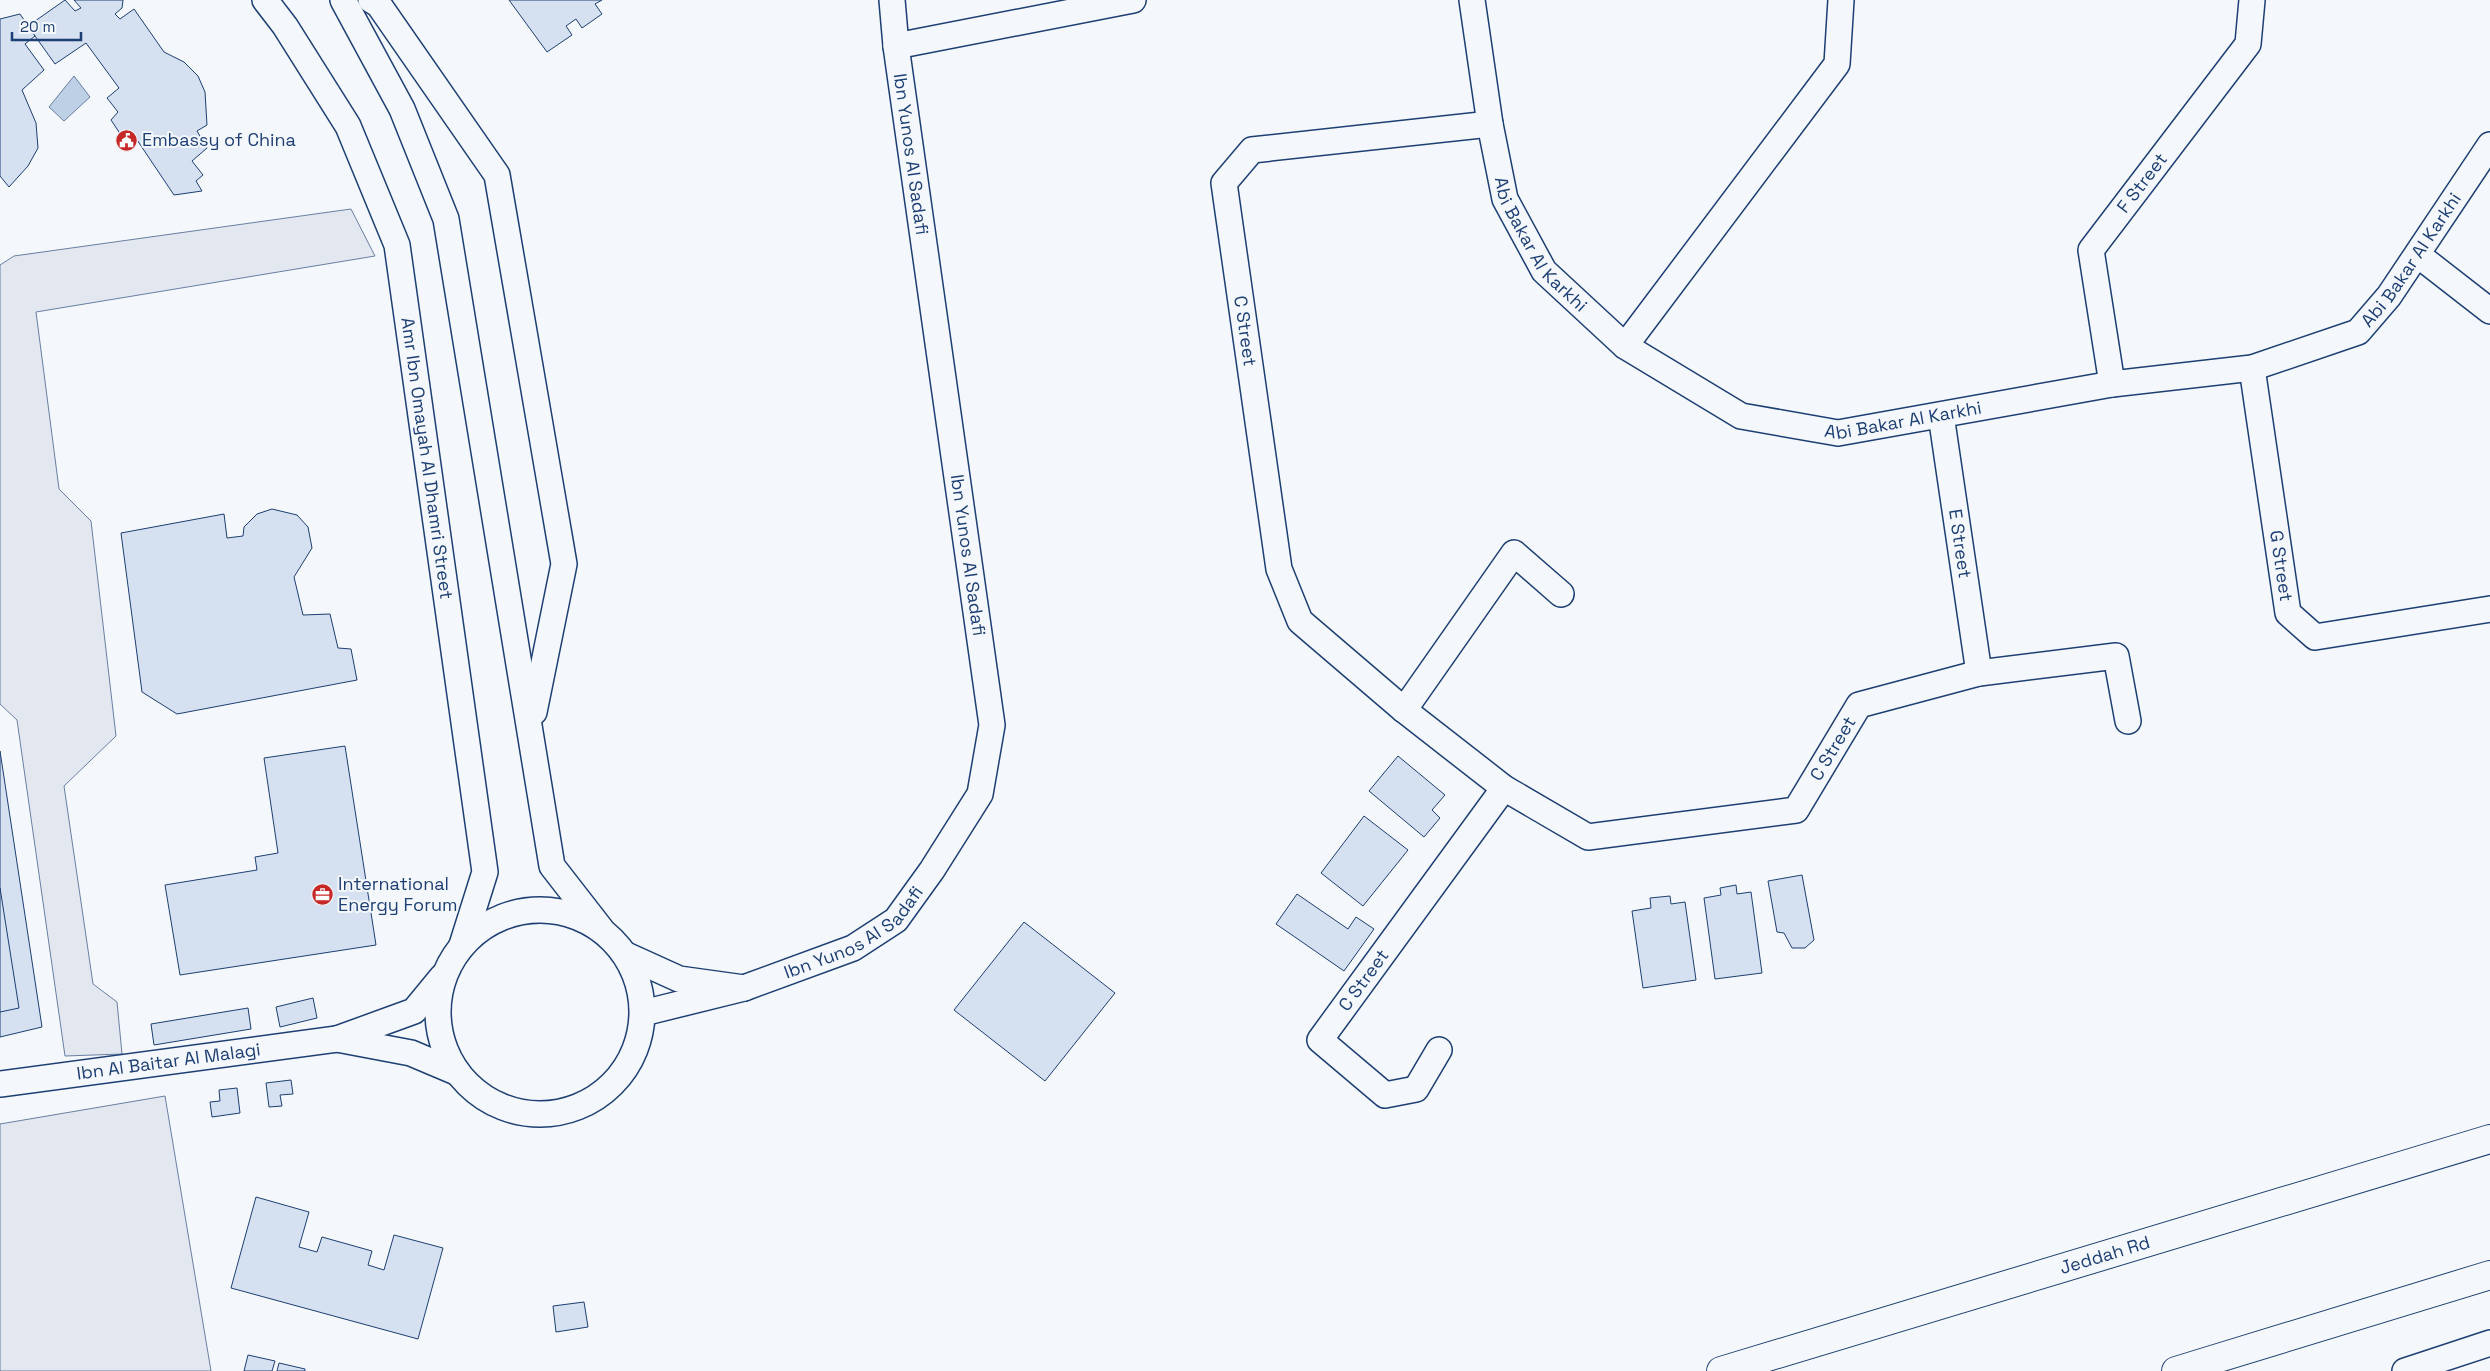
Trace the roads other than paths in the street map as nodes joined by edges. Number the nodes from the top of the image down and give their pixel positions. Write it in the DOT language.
graph roads {
  1 [pos="265,0"];
  2 [pos="343,0"];
  3 [pos="371,0"];
  4 [pos="892,0"];
  5 [pos="1133,0"];
  6 [pos="1472,0"];
  7 [pos="1841,0"];
  8 [pos="2252,0"];
  9 [pos="896,46"];
  10 [pos="1490,124"];
  11 [pos="2490,145"];
  12 [pos="2418,254"];
  13 [pos="2490,310"];
  14 [pos="1625,346"];
  15 [pos="2252,368"];
  16 [pos="2112,384"];
  17 [pos="1941,415"];
  18 [pos="1561,594"];
  19 [pos="2490,609"];
  20 [pos="1980,673"];
  21 [pos="1404,710"];
  22 [pos="2128,721"];
  23 [pos="531,727"];
  24 [pos="1504,788"];
  25 [pos="601,930"];
  26 [pos="462,945"];
  27 [pos="626,955"];
  28 [pos="444,975"];
  29 [pos="744,988"];
  30 [pos="643,1013"];
  31 [pos="338,1039"];
  32 [pos="1439,1050"];
  33 [pos="456,1072"];
  34 [pos="0,1084"];
  35 [pos="2490,1139"];
  36 [pos="2490,1275"];
  37 [pos="2490,1343"];
  38 [pos="1721,1371"];
  39 [pos="2176,1371"];
  40 [pos="2406,1371"];
  1 -- 26 [label="street, Amr Ibn Omayah Al Dhamri Street"];
  2 -- 23 [label="street"];
  3 -- 23 [label="street"];
  4 -- 9 [label="street, Ibn Yunos Al Sadafi"];
  5 -- 9 [label="street"];
  6 -- 10 [label="street, Abi Bakar Al Karkhi"];
  7 -- 14 [label="street"];
  8 -- 16 [label="street, F Street"];
  9 -- 29 [label="street, Ibn Yunos Al Sadafi"];
  10 -- 14 [label="street, Abi Bakar Al Karkhi"];
  10 -- 21 [label="street, C Street"];
  11 -- 12 [label="street, Abi Bakar Al Karkhi"];
  12 -- 13 [label="street"];
  12 -- 15 [label="street, Abi Bakar Al Karkhi"];
  14 -- 17 [label="street, Abi Bakar Al Karkhi"];
  15 -- 16 [label="street, Abi Bakar Al Karkhi"];
  15 -- 19 [label="street, G Street"];
  16 -- 17 [label="street, Abi Bakar Al Karkhi"];
  17 -- 20 [label="street, E Street"];
  18 -- 21 [label="street"];
  20 -- 22 [label="street, C Street"];
  20 -- 24 [label="street, C Street"];
  21 -- 24 [label="street, C Street"];
  23 -- 25 [label="street"];
  24 -- 32 [label="street, C Street"];
  25 -- 26 [label="street"];
  25 -- 27 [label="street"];
  26 -- 28 [label="street"];
  27 -- 29 [label="street"];
  27 -- 30 [label="street"];
  28 -- 31 [label="street"];
  28 -- 33 [label="street"];
  29 -- 30 [label="street, Ibn Yunos Al Sadafi"];
  30 -- 33 [label="street"];
  31 -- 33 [label="street"];
  31 -- 34 [label="street, Ibn Al Baitar Al Malagi"];
  35 -- 38 [label="highway, Jeddah Rd"];
  36 -- 39 [label="highway"];
  37 -- 40 [label="street"];
}
